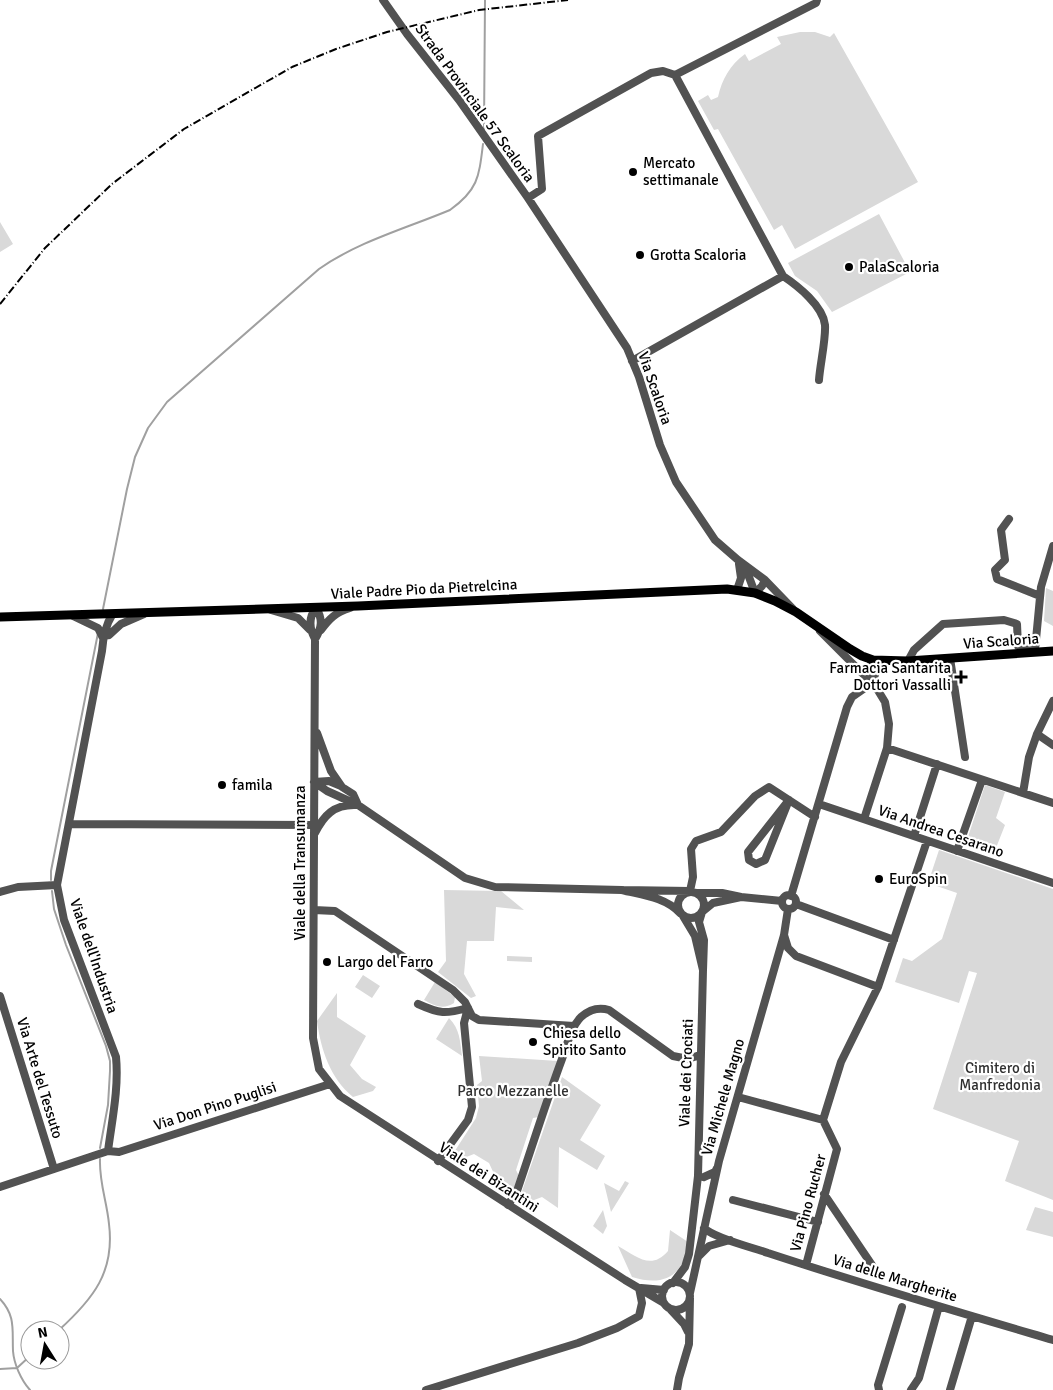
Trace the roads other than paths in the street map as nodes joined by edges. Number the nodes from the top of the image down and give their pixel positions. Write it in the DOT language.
graph roads {
  1 [pos="382,0"];
  2 [pos="817,0"];
  3 [pos="675,75"];
  4 [pos="528,198"];
  5 [pos="783,276"];
  6 [pos="632,361"];
  7 [pos="819,380"];
  8 [pos="1009,519"];
  9 [pos="1053,547"];
  10 [pos="738,560"];
  11 [pos="765,580"];
  12 [pos="737,590"];
  13 [pos="755,593"];
  14 [pos="1040,596"];
  15 [pos="358,606"];
  16 [pos="316,608"];
  17 [pos="269,609"];
  18 [pos="796,612"];
  19 [pos="112,614"];
  20 [pos="144,614"];
  21 [pos="73,616"];
  22 [pos="0,617"];
  23 [pos="815,626"];
  24 [pos="310,630"];
  25 [pos="320,630"];
  26 [pos="106,637"];
  27 [pos="315,639"];
  28 [pos="1035,649"];
  29 [pos="1053,651"];
  30 [pos="950,658"];
  31 [pos="876,661"];
  32 [pos="908,661"];
  33 [pos="872,683"];
  34 [pos="1053,701"];
  35 [pos="315,726"];
  36 [pos="1037,734"];
  37 [pos="1053,745"];
  38 [pos="887,748"];
  39 [pos="965,757"];
  40 [pos="937,764"];
  41 [pos="982,780"];
  42 [pos="314,782"];
  43 [pos="342,787"];
  44 [pos="1023,793"];
  45 [pos="789,800"];
  46 [pos="1053,803"];
  47 [pos="819,804"];
  48 [pos="358,805"];
  49 [pos="815,817"];
  50 [pos="864,819"];
  51 [pos="69,824"];
  52 [pos="314,825"];
  53 [pos="314,836"];
  54 [pos="914,836"];
  55 [pos="927,841"];
  56 [pos="957,851"];
  57 [pos="1053,883"];
  58 [pos="57,885"];
  59 [pos="622,890"];
  60 [pos="0,892"];
  61 [pos="694,892"];
  62 [pos="792,896"];
  63 [pos="741,897"];
  64 [pos="782,901"];
  65 [pos="796,904"];
  66 [pos="788,909"];
  67 [pos="314,910"];
  68 [pos="702,912"];
  69 [pos="682,914"];
  70 [pos="784,935"];
  71 [pos="894,940"];
  72 [pos="703,970"];
  73 [pos="878,987"];
  74 [pos="0,996"];
  75 [pos="418,1004"];
  76 [pos="468,1008"];
  77 [pos="574,1026"];
  78 [pos="700,1055"];
  79 [pos="330,1084"];
  80 [pos="738,1097"];
  81 [pos="824,1120"];
  82 [pos="108,1151"];
  83 [pos="438,1160"];
  84 [pos="719,1161"];
  85 [pos="54,1169"];
  86 [pos="701,1177"];
  87 [pos="0,1187"];
  88 [pos="713,1190"];
  89 [pos="824,1194"];
  90 [pos="733,1200"];
  91 [pos="508,1205"];
  92 [pos="818,1222"];
  93 [pos="704,1228"];
  94 [pos="730,1240"];
  95 [pos="697,1258"];
  96 [pos="806,1265"];
  97 [pos="876,1271"];
  98 [pos="673,1283"];
  99 [pos="639,1288"];
  100 [pos="664,1290"];
  101 [pos="690,1296"];
  102 [pos="664,1303"];
  103 [pos="939,1306"];
  104 [pos="902,1307"];
  105 [pos="671,1310"];
  106 [pos="972,1316"];
  107 [pos="689,1334"];
  108 [pos="1053,1340"];
  109 [pos="426,1390"];
  110 [pos="678,1390"];
  111 [pos="879,1390"];
  112 [pos="911,1390"];
  113 [pos="950,1390"];
  1 -- 4 [label="street, Strada Provinciale 57 Scaloria"];
  2 -- 3 [label="street"];
  3 -- 4 [label="street"];
  3 -- 5 [label="street"];
  4 -- 6 [label="street, Via Scaloria"];
  5 -- 6 [label="street"];
  5 -- 7 [label="street"];
  6 -- 10 [label="street, Via Scaloria"];
  8 -- 14 [label="street"];
  9 -- 14 [label="street"];
  10 -- 11 [label="street, Via Scaloria"];
  10 -- 12 [label="street"];
  10 -- 13 [label="street, Via Scaloria"];
  11 -- 13 [label="street"];
  11 -- 18 [label="street, Via Scaloria"];
  12 -- 13 [label="main road, Via Scaloria"];
  12 -- 15 [label="main road, Viale Padre Pio da Pietrelcina"];
  13 -- 18 [label="main road, Via Scaloria"];
  14 -- 28 [label="street"];
  15 -- 16 [label="main road, Viale Padre Pio da Pietrelcina"];
  15 -- 25 [label="street, Viale della Transumanza"];
  16 -- 17 [label="main road, Viale Padre Pio da Pietrelcina"];
  16 -- 24 [label="street"];
  16 -- 25 [label="street"];
  17 -- 20 [label="main road, Viale Padre Pio da Pietrelcina"];
  17 -- 24 [label="street, Viale della Transumanza"];
  18 -- 23 [label="main road, Via Scaloria"];
  19 -- 20 [label="main road, Viale Padre Pio da Pietrelcina"];
  19 -- 21 [label="main road, Viale Padre Pio da Pietrelcina"];
  19 -- 26 [label="street, Viale dell'Industria"];
  20 -- 26 [label="street"];
  21 -- 22 [label="main road, Viale Padre Pio da Pietrelcina"];
  21 -- 26 [label="street"];
  23 -- 31 [label="main road, Via Scaloria"];
  23 -- 33 [label="street, Via Scaloria"];
  24 -- 27 [label="street, Viale della Transumanza"];
  25 -- 27 [label="street, Viale della Transumanza"];
  26 -- 51 [label="street, Viale dell'Industria"];
  27 -- 35 [label="street, Viale della Transumanza"];
  28 -- 29 [label="main road, Via Scaloria"];
  28 -- 30 [label="main road, Via Scaloria"];
  28 -- 32 [label="street"];
  30 -- 32 [label="main road, Via Scaloria"];
  30 -- 39 [label="street, Via Scaloria"];
  31 -- 32 [label="main road, Via Scaloria"];
  31 -- 33 [label="street"];
  33 -- 38 [label="street, Via Scaloria"];
  33 -- 47 [label="street"];
  34 -- 36 [label="street"];
  35 -- 42 [label="street, Viale della Transumanza"];
  35 -- 43 [label="street"];
  36 -- 37 [label="street"];
  36 -- 44 [label="street"];
  38 -- 40 [label="street"];
  38 -- 50 [label="street, Via Scaloria"];
  40 -- 41 [label="street"];
  40 -- 54 [label="street"];
  41 -- 44 [label="street"];
  41 -- 56 [label="street"];
  42 -- 43 [label="street"];
  42 -- 48 [label="street"];
  42 -- 52 [label="street, Viale della Transumanza"];
  43 -- 48 [label="street"];
  44 -- 46 [label="street"];
  45 -- 45 [label="street"];
  45 -- 49 [label="street"];
  45 -- 61 [label="street"];
  47 -- 49 [label="street"];
  47 -- 50 [label="street, Via Andrea Cesarano"];
  48 -- 53 [label="street"];
  48 -- 59 [label="street"];
  49 -- 62 [label="street"];
  50 -- 54 [label="street, Via Andrea Cesarano"];
  51 -- 52 [label="street"];
  51 -- 58 [label="street, Viale dell'Industria"];
  52 -- 53 [label="street, Viale della Transumanza"];
  53 -- 67 [label="street, Viale della Transumanza"];
  54 -- 55 [label="street, Via Andrea Cesarano"];
  55 -- 56 [label="street, Via Andrea Cesarano"];
  55 -- 71 [label="street"];
  56 -- 57 [label="street, Via Andrea Cesarano"];
  58 -- 60 [label="street"];
  58 -- 82 [label="street, Viale dell'Industria"];
  59 -- 61 [label="street"];
  59 -- 69 [label="street"];
  61 -- 63 [label="street"];
  61 -- 68 [label="street, Viale dei Crociati"];
  61 -- 69 [label="street"];
  62 -- 64 [label="street"];
  62 -- 65 [label="street"];
  63 -- 64 [label="street"];
  63 -- 68 [label="street"];
  64 -- 66 [label="street"];
  65 -- 66 [label="street"];
  65 -- 71 [label="street"];
  66 -- 70 [label="street, Via Michele Magno"];
  67 -- 76 [label="street"];
  67 -- 79 [label="street, Viale della Transumanza"];
  68 -- 69 [label="street"];
  68 -- 72 [label="street, Viale dei Crociati"];
  69 -- 72 [label="street, Viale dei Crociati"];
  70 -- 73 [label="street"];
  70 -- 80 [label="street, Via Michele Magno"];
  71 -- 73 [label="street"];
  72 -- 78 [label="street, Viale dei Crociati"];
  73 -- 81 [label="street"];
  74 -- 85 [label="street, Via Arte del Tessuto"];
  75 -- 76 [label="street"];
  76 -- 77 [label="street"];
  76 -- 83 [label="street"];
  77 -- 78 [label="street"];
  77 -- 91 [label="street"];
  78 -- 86 [label="street, Viale dei Crociati"];
  79 -- 82 [label="street, Via Don Pino Puglisi"];
  79 -- 83 [label="street, Viale dei Bizantini"];
  80 -- 81 [label="street"];
  80 -- 84 [label="street, Via Michele Magno"];
  81 -- 89 [label="street, Via Pino Rucher"];
  82 -- 85 [label="street, Via Don Pino Puglisi"];
  83 -- 91 [label="street, Viale dei Bizantini"];
  84 -- 86 [label="street"];
  84 -- 88 [label="street, Via Michele Magno"];
  85 -- 87 [label="street, Via Don Pino Puglisi"];
  86 -- 88 [label="street"];
  86 -- 98 [label="street, Viale dei Crociati"];
  88 -- 93 [label="street, Via Michele Magno"];
  89 -- 92 [label="street, Via Pino Rucher"];
  89 -- 97 [label="street"];
  90 -- 92 [label="street"];
  91 -- 99 [label="street, Viale dei Bizantini"];
  92 -- 96 [label="street, Via Pino Rucher"];
  93 -- 94 [label="street, Via delle Margherite"];
  93 -- 95 [label="street, Via Michele Magno"];
  94 -- 95 [label="street"];
  94 -- 96 [label="street, Via delle Margherite"];
  95 -- 101 [label="street, Via Michele Magno"];
  96 -- 103 [label="street, Via delle Margherite"];
  98 -- 100 [label="street"];
  98 -- 101 [label="street"];
  99 -- 100 [label="street, Viale dei Bizantini"];
  99 -- 102 [label="street, Viale dei Bizantini"];
  99 -- 109 [label="street"];
  100 -- 102 [label="street"];
  101 -- 105 [label="street"];
  101 -- 107 [label="street, Via Michele Magno"];
  102 -- 105 [label="street"];
  103 -- 106 [label="street, Via delle Margherite"];
  103 -- 112 [label="street"];
  104 -- 111 [label="street"];
  105 -- 107 [label="street"];
  106 -- 108 [label="street, Via delle Margherite"];
  106 -- 113 [label="street"];
  107 -- 110 [label="street, Via Michele Magno"];
}
